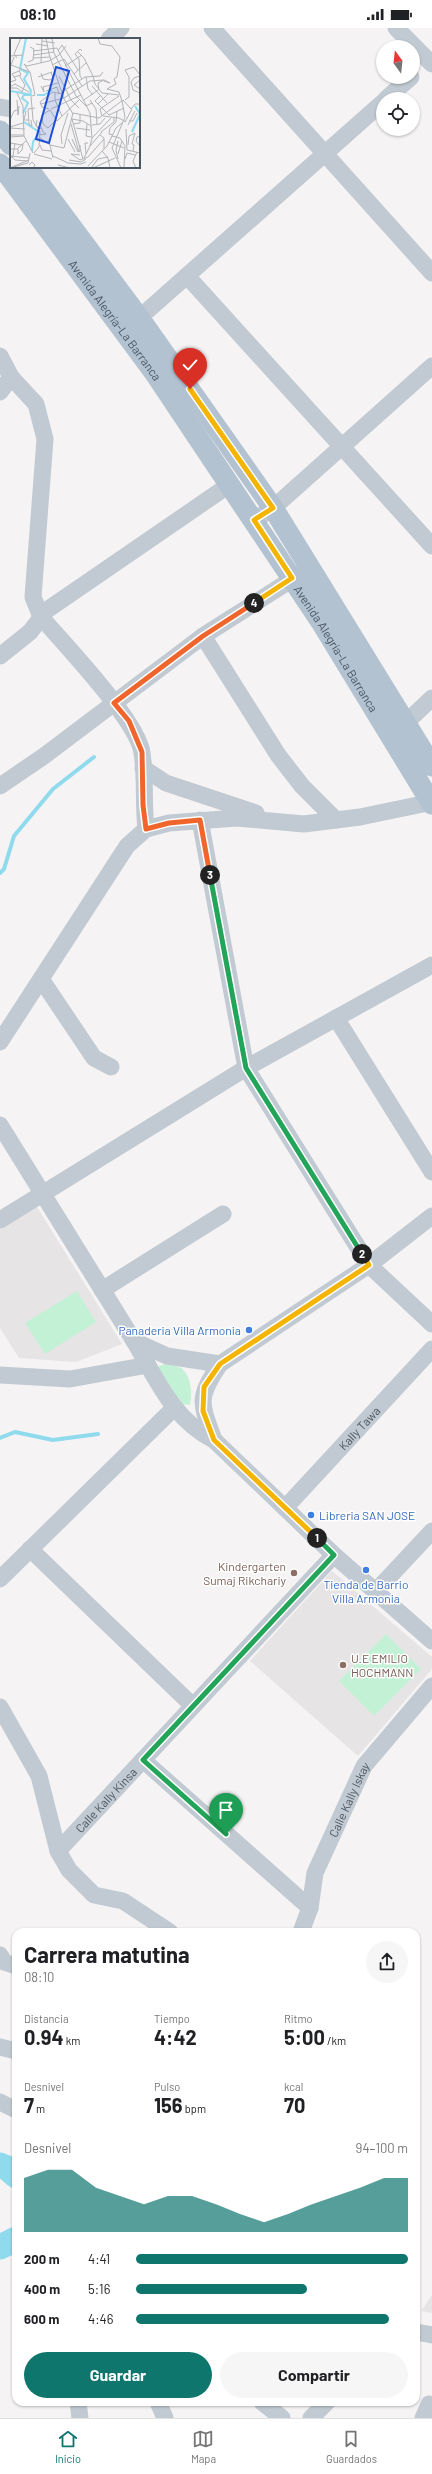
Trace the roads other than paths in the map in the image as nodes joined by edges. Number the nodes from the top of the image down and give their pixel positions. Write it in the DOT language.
graph roads {
  1 [pos="120,28"];
  2 [pos="212,28"];
  3 [pos="396,28"];
  4 [pos="110,38"];
  5 [pos="431,60"];
  6 [pos="420,69"];
  7 [pos="403,84"];
  8 [pos="394,92"];
  9 [pos="0,107"];
  10 [pos="376,108"];
  11 [pos="10,109"];
  12 [pos="0,131"];
  13 [pos="10,145"];
  14 [pos="325,153"];
  15 [pos="0,164"];
  16 [pos="28,168"];
  17 [pos="432,272"];
  18 [pos="187,276"];
  19 [pos="132,325"];
  20 [pos="0,356"];
  21 [pos="432,366"];
  22 [pos="11,377"];
  23 [pos="0,392"];
  24 [pos="341,446"];
  25 [pos="229,485"];
  26 [pos="273,508"];
  27 [pos="254,520"];
  28 [pos="432,546"];
  29 [pos="301,573"];
  30 [pos="41,617"];
  31 [pos="203,636"];
  32 [pos="0,656"];
  33 [pos="432,698"];
  34 [pos="114,703"];
  35 [pos="398,730"];
  36 [pos="432,766"];
  37 [pos="143,768"];
  38 [pos="0,786"];
  39 [pos="432,803"];
  40 [pos="200,820"];
  41 [pos="336,820"];
  42 [pos="279,821"];
  43 [pos="146,829"];
  44 [pos="430,971"];
  45 [pos="41,979"];
  46 [pos="336,1018"];
  47 [pos="0,1042"];
  48 [pos="111,1067"];
  49 [pos="246,1068"];
  50 [pos="0,1125"];
  51 [pos="432,1172"];
  52 [pos="43,1194"];
  53 [pos="223,1214"];
  54 [pos="432,1216"];
  55 [pos="0,1220"];
  56 [pos="369,1265"];
  57 [pos="102,1290"];
  58 [pos="432,1324"];
  59 [pos="134,1341"];
  60 [pos="432,1349"];
  61 [pos="220,1364"];
  62 [pos="148,1365"];
  63 [pos="0,1375"];
  64 [pos="174,1408"];
  65 [pos="214,1440"];
  66 [pos="286,1508"];
  67 [pos="432,1531"];
  68 [pos="30,1549"];
  69 [pos="334,1555"];
  70 [pos="0,1579"];
  71 [pos="375,1592"];
  72 [pos="432,1641"];
  73 [pos="432,1686"];
  74 [pos="193,1706"];
  75 [pos="0,1707"];
  76 [pos="143,1760"];
  77 [pos="58,1851"];
  78 [pos="310,1908"];
  79 [pos="164,1928"];
  80 [pos="302,1928"];
  81 [pos="0,1955"];
  82 [pos="12,1965"];
  83 [pos="0,2047"];
  84 [pos="12,2050"];
  85 [pos="0,2102"];
  86 [pos="12,2108"];
  87 [pos="420,2333"];
  88 [pos="432,2335"];
  89 [pos="78,2406"];
  90 [pos="160,2406"];
  91 [pos="267,2406"];
  92 [pos="323,2406"];
  93 [pos="80,2418"];
  94 [pos="165,2418"];
  95 [pos="282,2418"];
  96 [pos="310,2418"];
  1 -- 4 [label="street"];
  2 -- 14 [label="street"];
  3 -- 5 [label="street"];
  5 -- 6 [label="street"];
  7 -- 8 [label="street"];
  9 -- 11 [label="street"];
  10 -- 14 [label="street"];
  12 -- 13 [label="main road"];
  14 -- 17 [label="street"];
  14 -- 18 [label="street"];
  15 -- 19 [label="main road, Avenida Alegría-La Barranca"];
  16 -- 19 [label="main road, Avenida Alegría-La Barranca"];
  18 -- 19 [label="street"];
  18 -- 24 [label="street"];
  19 -- 25 [label="main road, Avenida Alegría-La Barranca"];
  19 -- 26 [label="main road, Avenida Alegría-La Barranca"];
  20 -- 22 [label="street"];
  21 -- 24 [label="street"];
  22 -- 23 [label="street"];
  22 -- 30 [label="street"];
  24 -- 26 [label="street"];
  24 -- 28 [label="street"];
  25 -- 27 [label="main road, Avenida Alegría-La Barranca"];
  25 -- 30 [label="street"];
  26 -- 27 [label="street"];
  26 -- 29 [label="main road, Avenida Alegría-La Barranca"];
  27 -- 29 [label="main road, Avenida Alegría-La Barranca"];
  29 -- 31 [label="street"];
  29 -- 35 [label="main road, Avenida Alegría-La Barranca"];
  30 -- 32 [label="street"];
  30 -- 34 [label="street"];
  31 -- 34 [label="street"];
  31 -- 41 [label="street"];
  33 -- 35 [label="street"];
  34 -- 37 [label="street"];
  34 -- 38 [label="street"];
  35 -- 36 [label="main road, Avenida Alegría-La Barranca"];
  35 -- 39 [label="main road, Avenida Alegría-La Barranca"];
  37 -- 42 [label="street"];
  37 -- 43 [label="street"];
  39 -- 41 [label="street"];
  40 -- 42 [label="street"];
  40 -- 43 [label="street"];
  40 -- 49 [label="street"];
  41 -- 42 [label="street"];
  43 -- 45 [label="street"];
  44 -- 46 [label="street"];
  45 -- 47 [label="street"];
  45 -- 48 [label="street"];
  46 -- 49 [label="street"];
  46 -- 51 [label="street"];
  49 -- 52 [label="street"];
  49 -- 56 [label="street"];
  50 -- 52 [label="street"];
  52 -- 55 [label="street"];
  52 -- 57 [label="street"];
  53 -- 57 [label="street"];
  54 -- 56 [label="street"];
  56 -- 58 [label="street"];
  56 -- 61 [label="street"];
  57 -- 59 [label="street"];
  59 -- 61 [label="street"];
  59 -- 62 [label="street"];
  60 -- 66 [label="street, Kally Tawa"];
  61 -- 65 [label="street"];
  62 -- 63 [label="street"];
  62 -- 64 [label="street"];
  64 -- 65 [label="street"];
  64 -- 68 [label="street"];
  65 -- 66 [label="street"];
  66 -- 69 [label="street"];
  67 -- 71 [label="street"];
  68 -- 70 [label="street"];
  68 -- 74 [label="street"];
  69 -- 71 [label="street"];
  69 -- 74 [label="street, Calle Kally Kinsa"];
  71 -- 72 [label="street"];
  73 -- 78 [label="street, Calle Kally Iskay"];
  74 -- 76 [label="street, Calle Kally Kinsa"];
  75 -- 77 [label="street"];
  76 -- 77 [label="street, Calle Kally Kinsa"];
  76 -- 78 [label="street"];
  77 -- 79 [label="street"];
  78 -- 80 [label="street, Calle Kally Iskay"];
  81 -- 82 [label="street"];
  83 -- 84 [label="street"];
  85 -- 86 [label="street"];
  87 -- 88 [label="street"];
  89 -- 93 [label="street"];
  90 -- 94 [label="street"];
  91 -- 95 [label="street"];
  92 -- 96 [label="street"];
}
